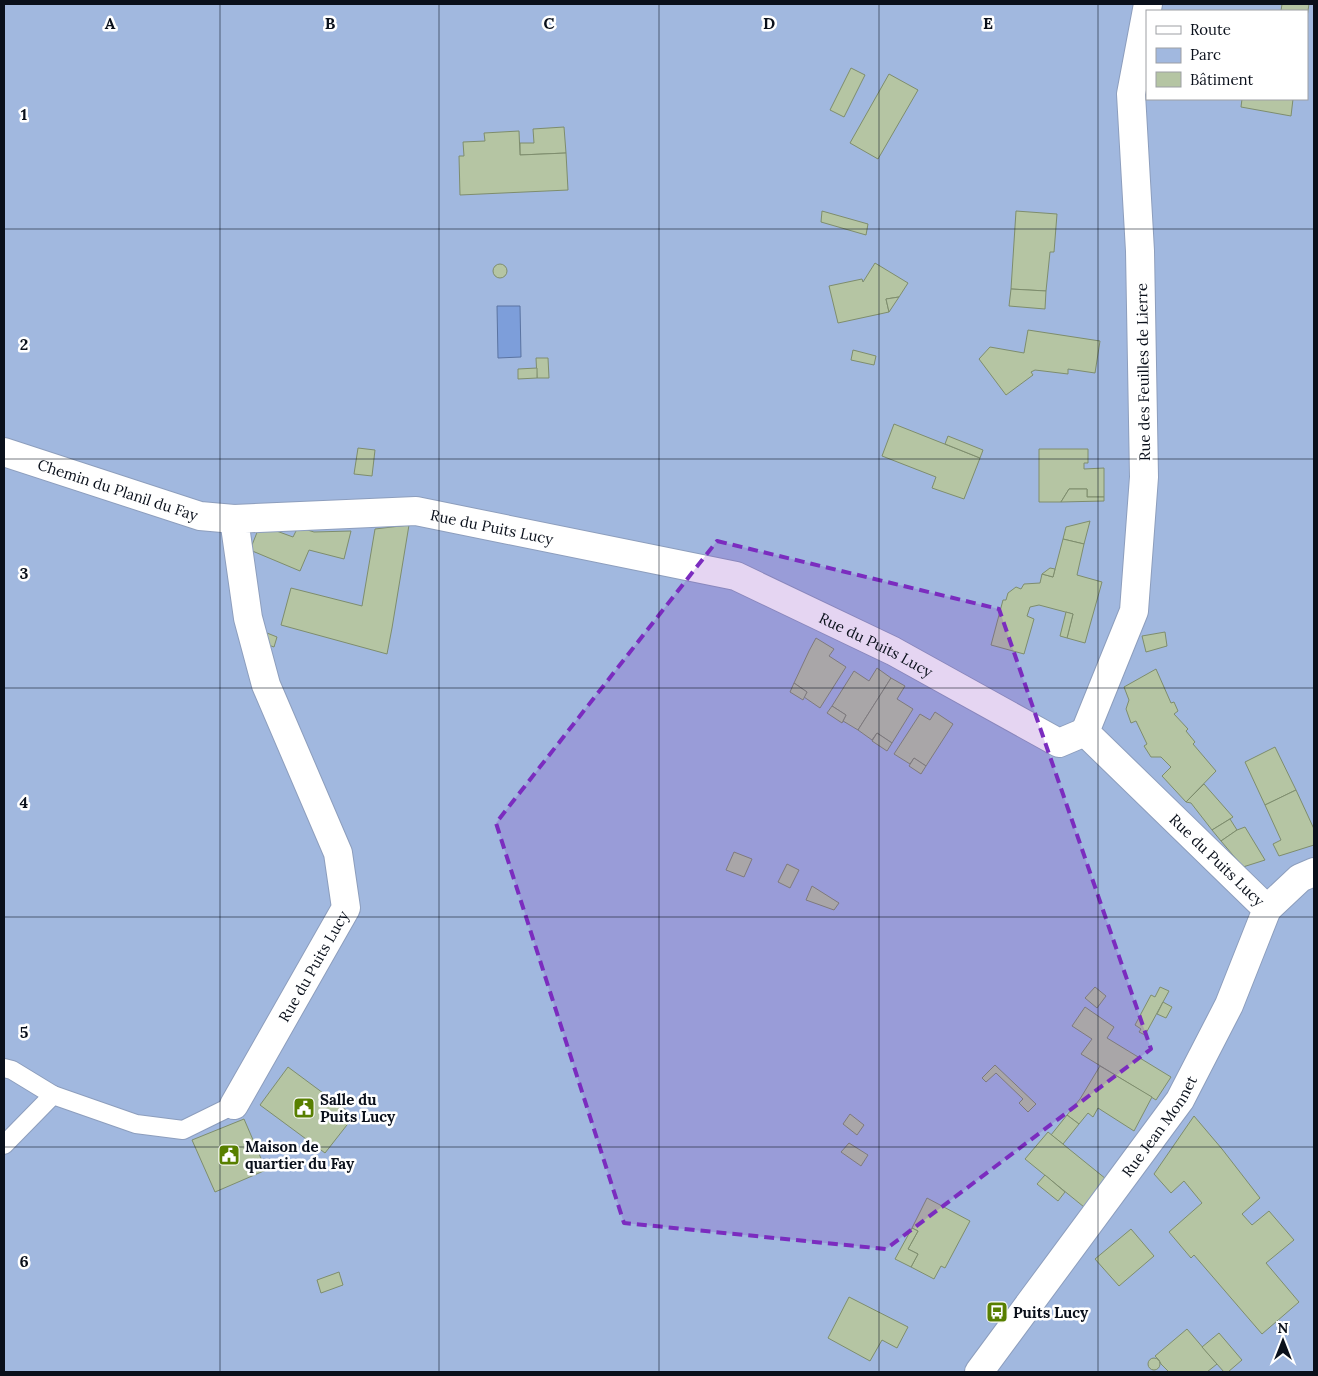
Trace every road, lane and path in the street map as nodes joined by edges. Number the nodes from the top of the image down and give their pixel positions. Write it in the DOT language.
graph roads {
  1 [pos="1146,15"];
  2 [pos="4,452"];
  3 [pos="234,519"];
  4 [pos="1086,732"];
  5 [pos="1314,872"];
  6 [pos="1267,909"];
  7 [pos="4,1068"];
  8 [pos="53,1095"];
  9 [pos="234,1105"];
  10 [pos="4,1145"];
  11 [pos="979,1372"];
  1 -- 4 [label="street, Rue des Feuilles de Lierre"];
  2 -- 3 [label="street, Chemin du Planil du Fay"];
  3 -- 4 [label="street, Rue du Puits Lucy"];
  3 -- 9 [label="street, Rue du Puits Lucy"];
  4 -- 6 [label="street, Rue du Puits Lucy"];
  5 -- 6 [label="street, Rue Jean Monnet"];
  6 -- 11 [label="street, Rue Jean Monnet"];
  7 -- 8 [label="lane"];
  8 -- 9 [label="lane"];
  8 -- 10 [label="lane"];
}
